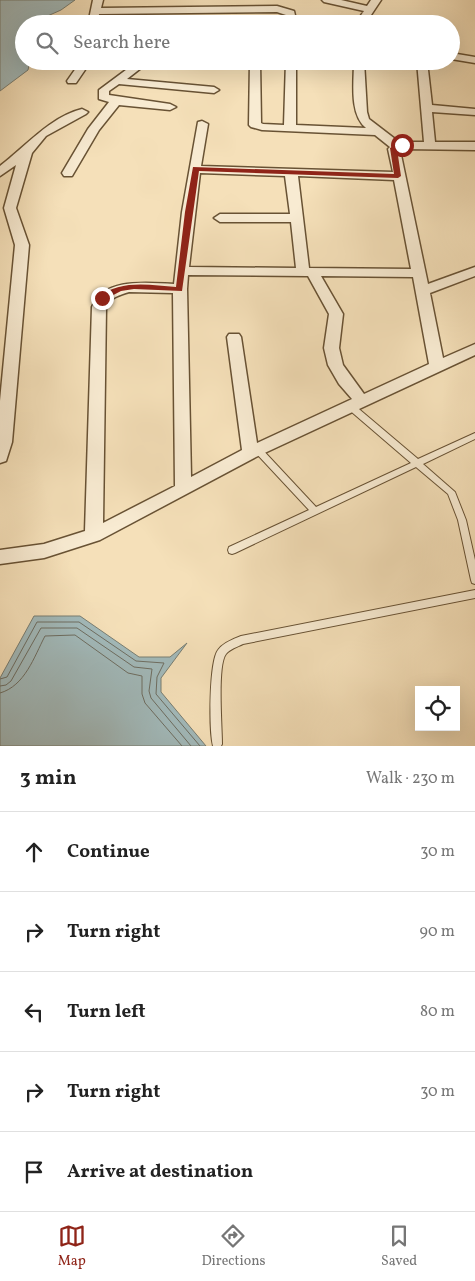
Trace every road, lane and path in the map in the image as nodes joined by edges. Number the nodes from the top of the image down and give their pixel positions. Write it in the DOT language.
graph roads {
  1 [pos="98,0"];
  2 [pos="264,0"];
  3 [pos="327,0"];
  4 [pos="376,0"];
  5 [pos="370,9"];
  6 [pos="96,12"];
  7 [pos="259,13"];
  8 [pos="93,15"];
  9 [pos="291,15"];
  10 [pos="366,15"];
  11 [pos="460,58"];
  12 [pos="475,60"];
  13 [pos="80,70"];
  14 [pos="132,70"];
  15 [pos="255,70"];
  16 [pos="291,70"];
  17 [pos="359,70"];
  18 [pos="423,70"];
  19 [pos="118,81"];
  20 [pos="72,82"];
  21 [pos="214,90"];
  22 [pos="116,101"];
  23 [pos="170,107"];
  24 [pos="426,108"];
  25 [pos="82,112"];
  26 [pos="475,112"];
  27 [pos="202,124"];
  28 [pos="290,128"];
  29 [pos="376,132"];
  30 [pos="396,146"];
  31 [pos="430,146"];
  32 [pos="474,149"];
  33 [pos="26,152"];
  34 [pos="196,169"];
  35 [pos="0,172"];
  36 [pos="291,172"];
  37 [pos="68,173"];
  38 [pos="398,176"];
  39 [pos="220,218"];
  40 [pos="297,218"];
  41 [pos="182,271"];
  42 [pos="475,271"];
  43 [pos="308,272"];
  44 [pos="420,273"];
  45 [pos="180,289"];
  46 [pos="423,291"];
  47 [pos="234,337"];
  48 [pos="475,349"];
  49 [pos="437,366"];
  50 [pos="356,404"];
  51 [pos="475,436"];
  52 [pos="253,451"];
  53 [pos="0,457"];
  54 [pos="418,462"];
  55 [pos="183,488"];
  56 [pos="315,511"];
  57 [pos="94,534"];
  58 [pos="232,550"];
  59 [pos="0,558"];
  60 [pos="475,580"];
  61 [pos="475,594"];
  62 [pos="217,744"];
  1 -- 6 [label="street"];
  2 -- 7 [label="street"];
  3 -- 5 [label="street"];
  4 -- 5 [label="street"];
  5 -- 10 [label="street"];
  6 -- 7 [label="street"];
  6 -- 8 [label="street"];
  7 -- 9 [label="street"];
  11 -- 12 [label="street"];
  13 -- 20 [label="street"];
  14 -- 19 [label="street"];
  15 -- 28 [label="street"];
  16 -- 28 [label="street"];
  17 -- 29 [label="street"];
  18 -- 24 [label="street"];
  19 -- 21 [label="street"];
  19 -- 22 [label="street"];
  22 -- 23 [label="street"];
  22 -- 37 [label="street"];
  24 -- 26 [label="street"];
  24 -- 31 [label="street"];
  25 -- 33 [label="street"];
  27 -- 34 [label="street"];
  28 -- 29 [label="street"];
  29 -- 30 [label="street"];
  30 -- 31 [label="street"];
  30 -- 38 [label="street"];
  31 -- 32 [label="street"];
  33 -- 35 [label="street"];
  33 -- 53 [label="street"];
  34 -- 36 [label="street"];
  34 -- 41 [label="street"];
  36 -- 38 [label="street"];
  36 -- 40 [label="street"];
  38 -- 44 [label="street"];
  39 -- 40 [label="street"];
  40 -- 43 [label="street"];
  41 -- 43 [label="street"];
  41 -- 45 [label="street"];
  42 -- 46 [label="street"];
  43 -- 44 [label="street"];
  43 -- 50 [label="street"];
  44 -- 46 [label="street"];
  45 -- 55 [label="street"];
  45 -- 57 [label="street"];
  46 -- 49 [label="street"];
  47 -- 52 [label="street"];
  48 -- 49 [label="street"];
  49 -- 50 [label="street"];
  50 -- 52 [label="street"];
  50 -- 54 [label="lane"];
  51 -- 54 [label="lane"];
  52 -- 55 [label="street"];
  52 -- 56 [label="lane"];
  54 -- 56 [label="lane"];
  54 -- 60 [label="lane"];
  55 -- 57 [label="street"];
  56 -- 58 [label="lane"];
  57 -- 59 [label="street"];
  61 -- 62 [label="lane"];
}
